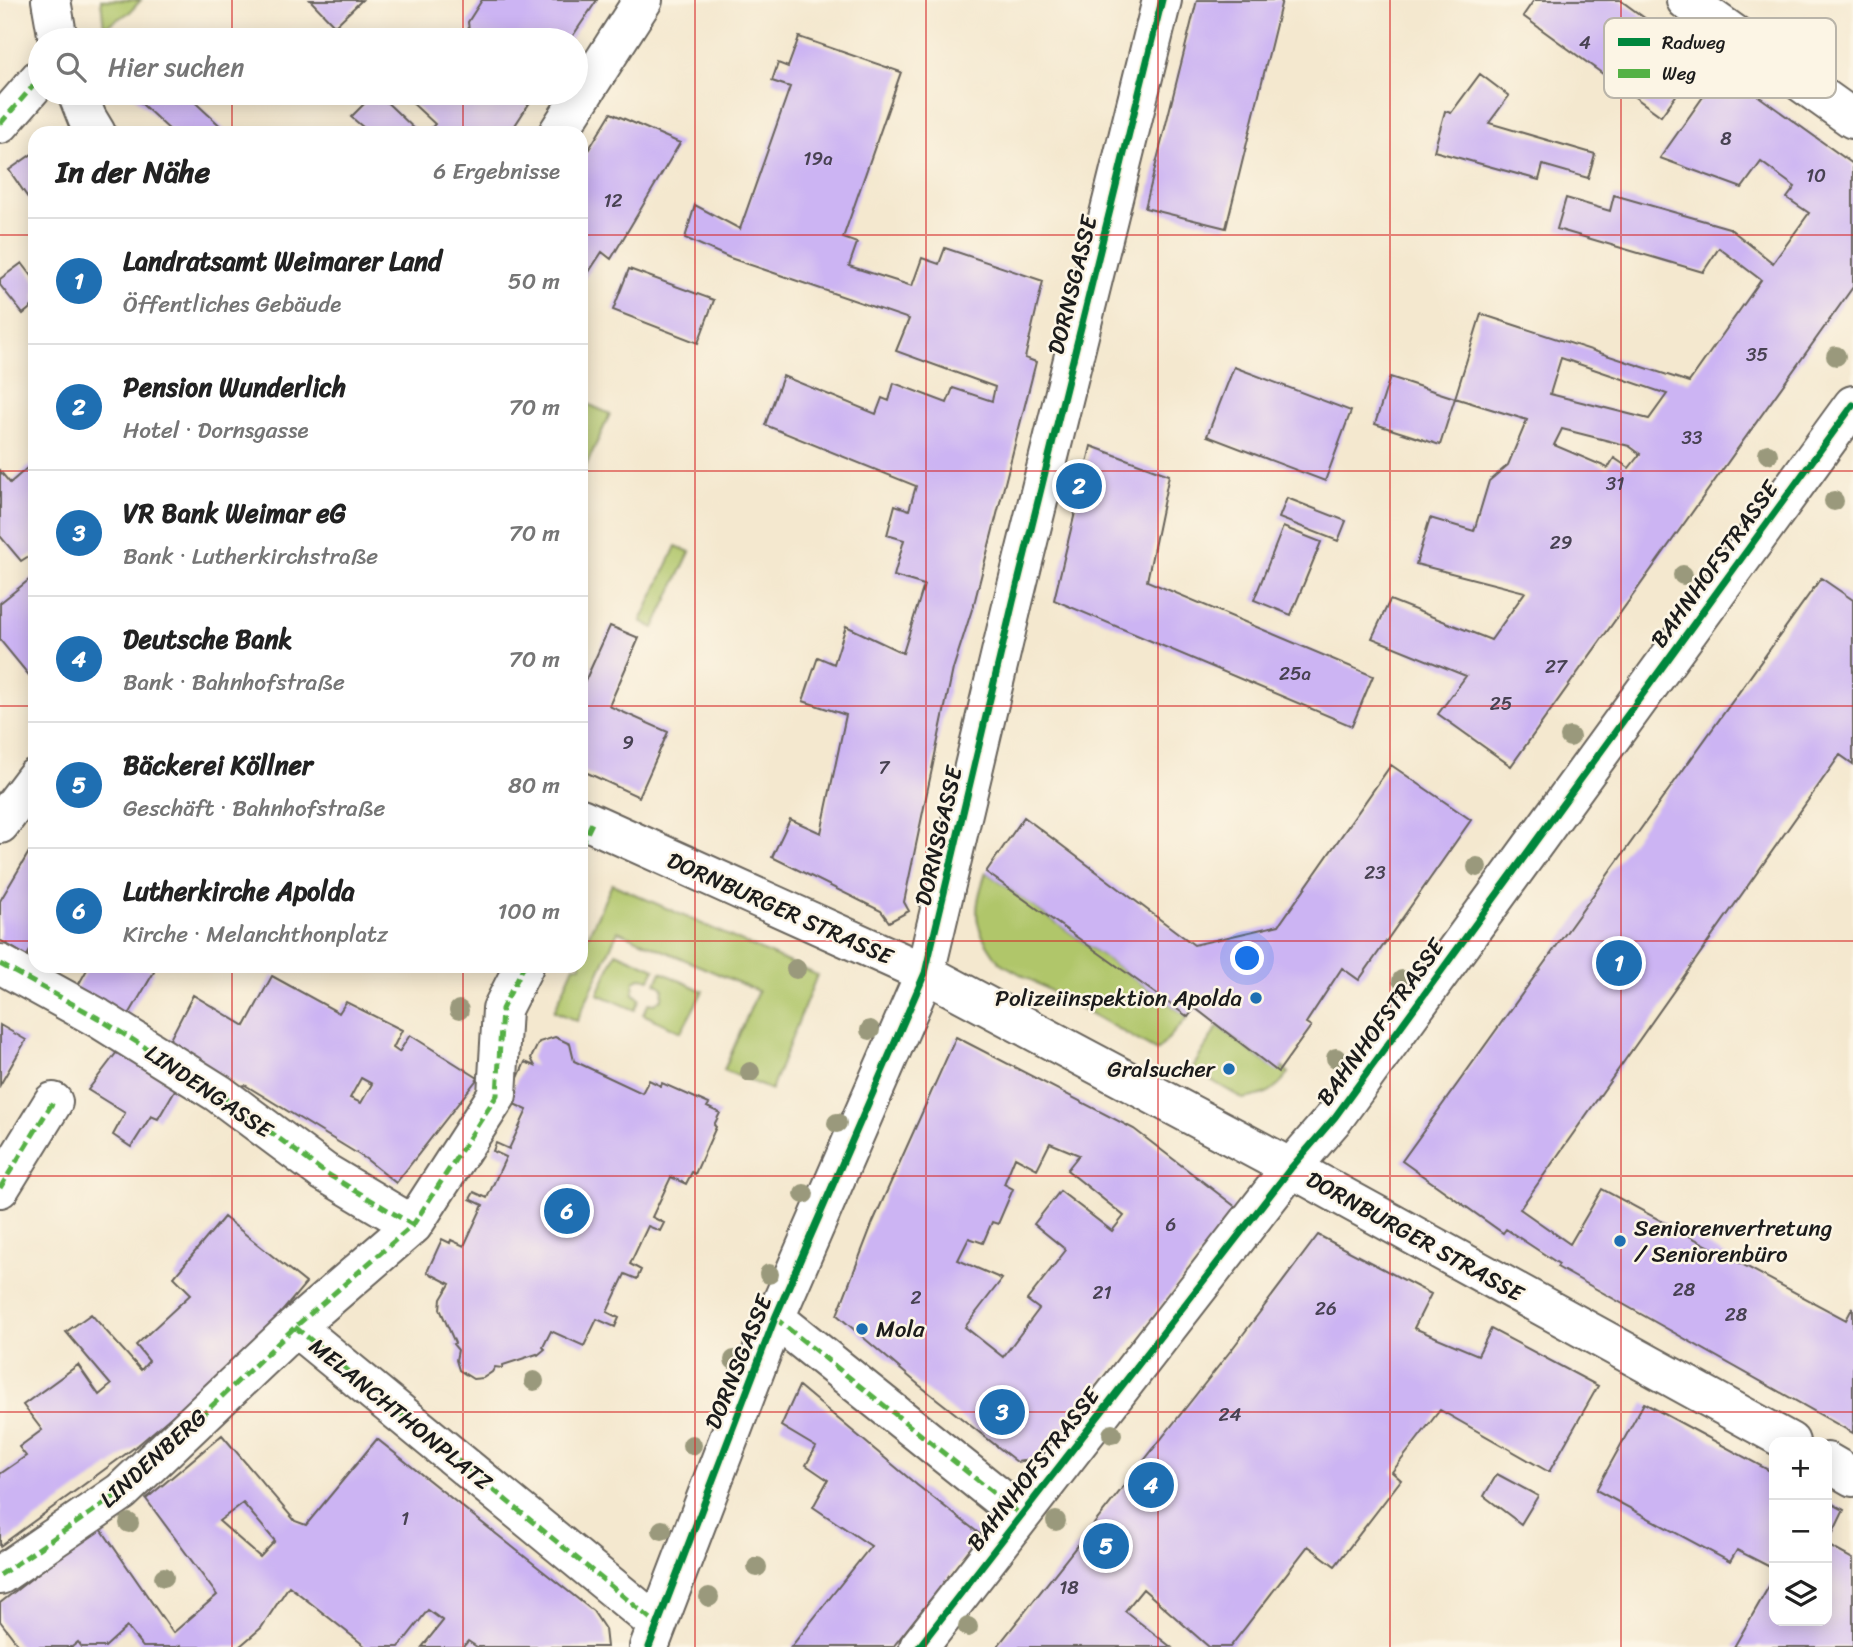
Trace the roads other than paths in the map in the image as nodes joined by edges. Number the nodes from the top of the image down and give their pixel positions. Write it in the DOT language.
graph roads {
  1 [pos="51,0"];
  2 [pos="643,0"];
  3 [pos="1162,0"];
  4 [pos="1686,0"];
  5 [pos="1711,18"];
  6 [pos="56,28"];
  7 [pos="588,86"];
  8 [pos="28,92"];
  9 [pos="1824,98"];
  10 [pos="81,105"];
  11 [pos="576,105"];
  12 [pos="1853,119"];
  13 [pos="0,124"];
  14 [pos="92,126"];
  15 [pos="562,126"];
  16 [pos="1853,405"];
  17 [pos="28,787"];
  18 [pos="0,824"];
  19 [pos="588,830"];
  20 [pos="0,964"];
  21 [pos="520,973"];
  22 [pos="925,973"];
  23 [pos="53,1102"];
  24 [pos="1291,1168"];
  25 [pos="0,1188"];
  26 [pos="414,1225"];
  27 [pos="775,1318"];
  28 [pos="295,1327"];
  29 [pos="1781,1437"];
  30 [pos="1832,1465"];
  31 [pos="1853,1477"];
  32 [pos="1021,1516"];
  33 [pos="0,1575"];
  34 [pos="653,1635"];
  35 [pos="919,1647"];
  1 -- 6 [label="street"];
  2 -- 7 [label="street"];
  3 -- 22 [label="street, DORNSGASSE"];
  4 -- 5 [label="street"];
  8 -- 13 [label="street"];
  9 -- 12 [label="street"];
  10 -- 14 [label="street"];
  11 -- 15 [label="street"];
  16 -- 24 [label="street, BAHNHOFSTRASSE"];
  17 -- 18 [label="street"];
  19 -- 22 [label="street, DORNBURGER STRASSE"];
  20 -- 26 [label="street, LINDENGASSE"];
  21 -- 26 [label="street, MELANCHTHONPLATZ"];
  22 -- 24 [label="street, DORNBURGER STRASSE"];
  22 -- 27 [label="street, DORNSGASSE"];
  23 -- 25 [label="street"];
  24 -- 29 [label="street, DORNBURGER STRASSE"];
  24 -- 32 [label="street, BAHNHOFSTRASSE"];
  26 -- 28 [label="street, MELANCHTHONPLATZ"];
  27 -- 32 [label="street"];
  27 -- 34 [label="street, DORNSGASSE"];
  28 -- 33 [label="street, LINDENBERG"];
  28 -- 34 [label="street, MELANCHTHONPLATZ"];
  30 -- 31 [label="street"];
  32 -- 35 [label="street, BAHNHOFSTRASSE"];
}
